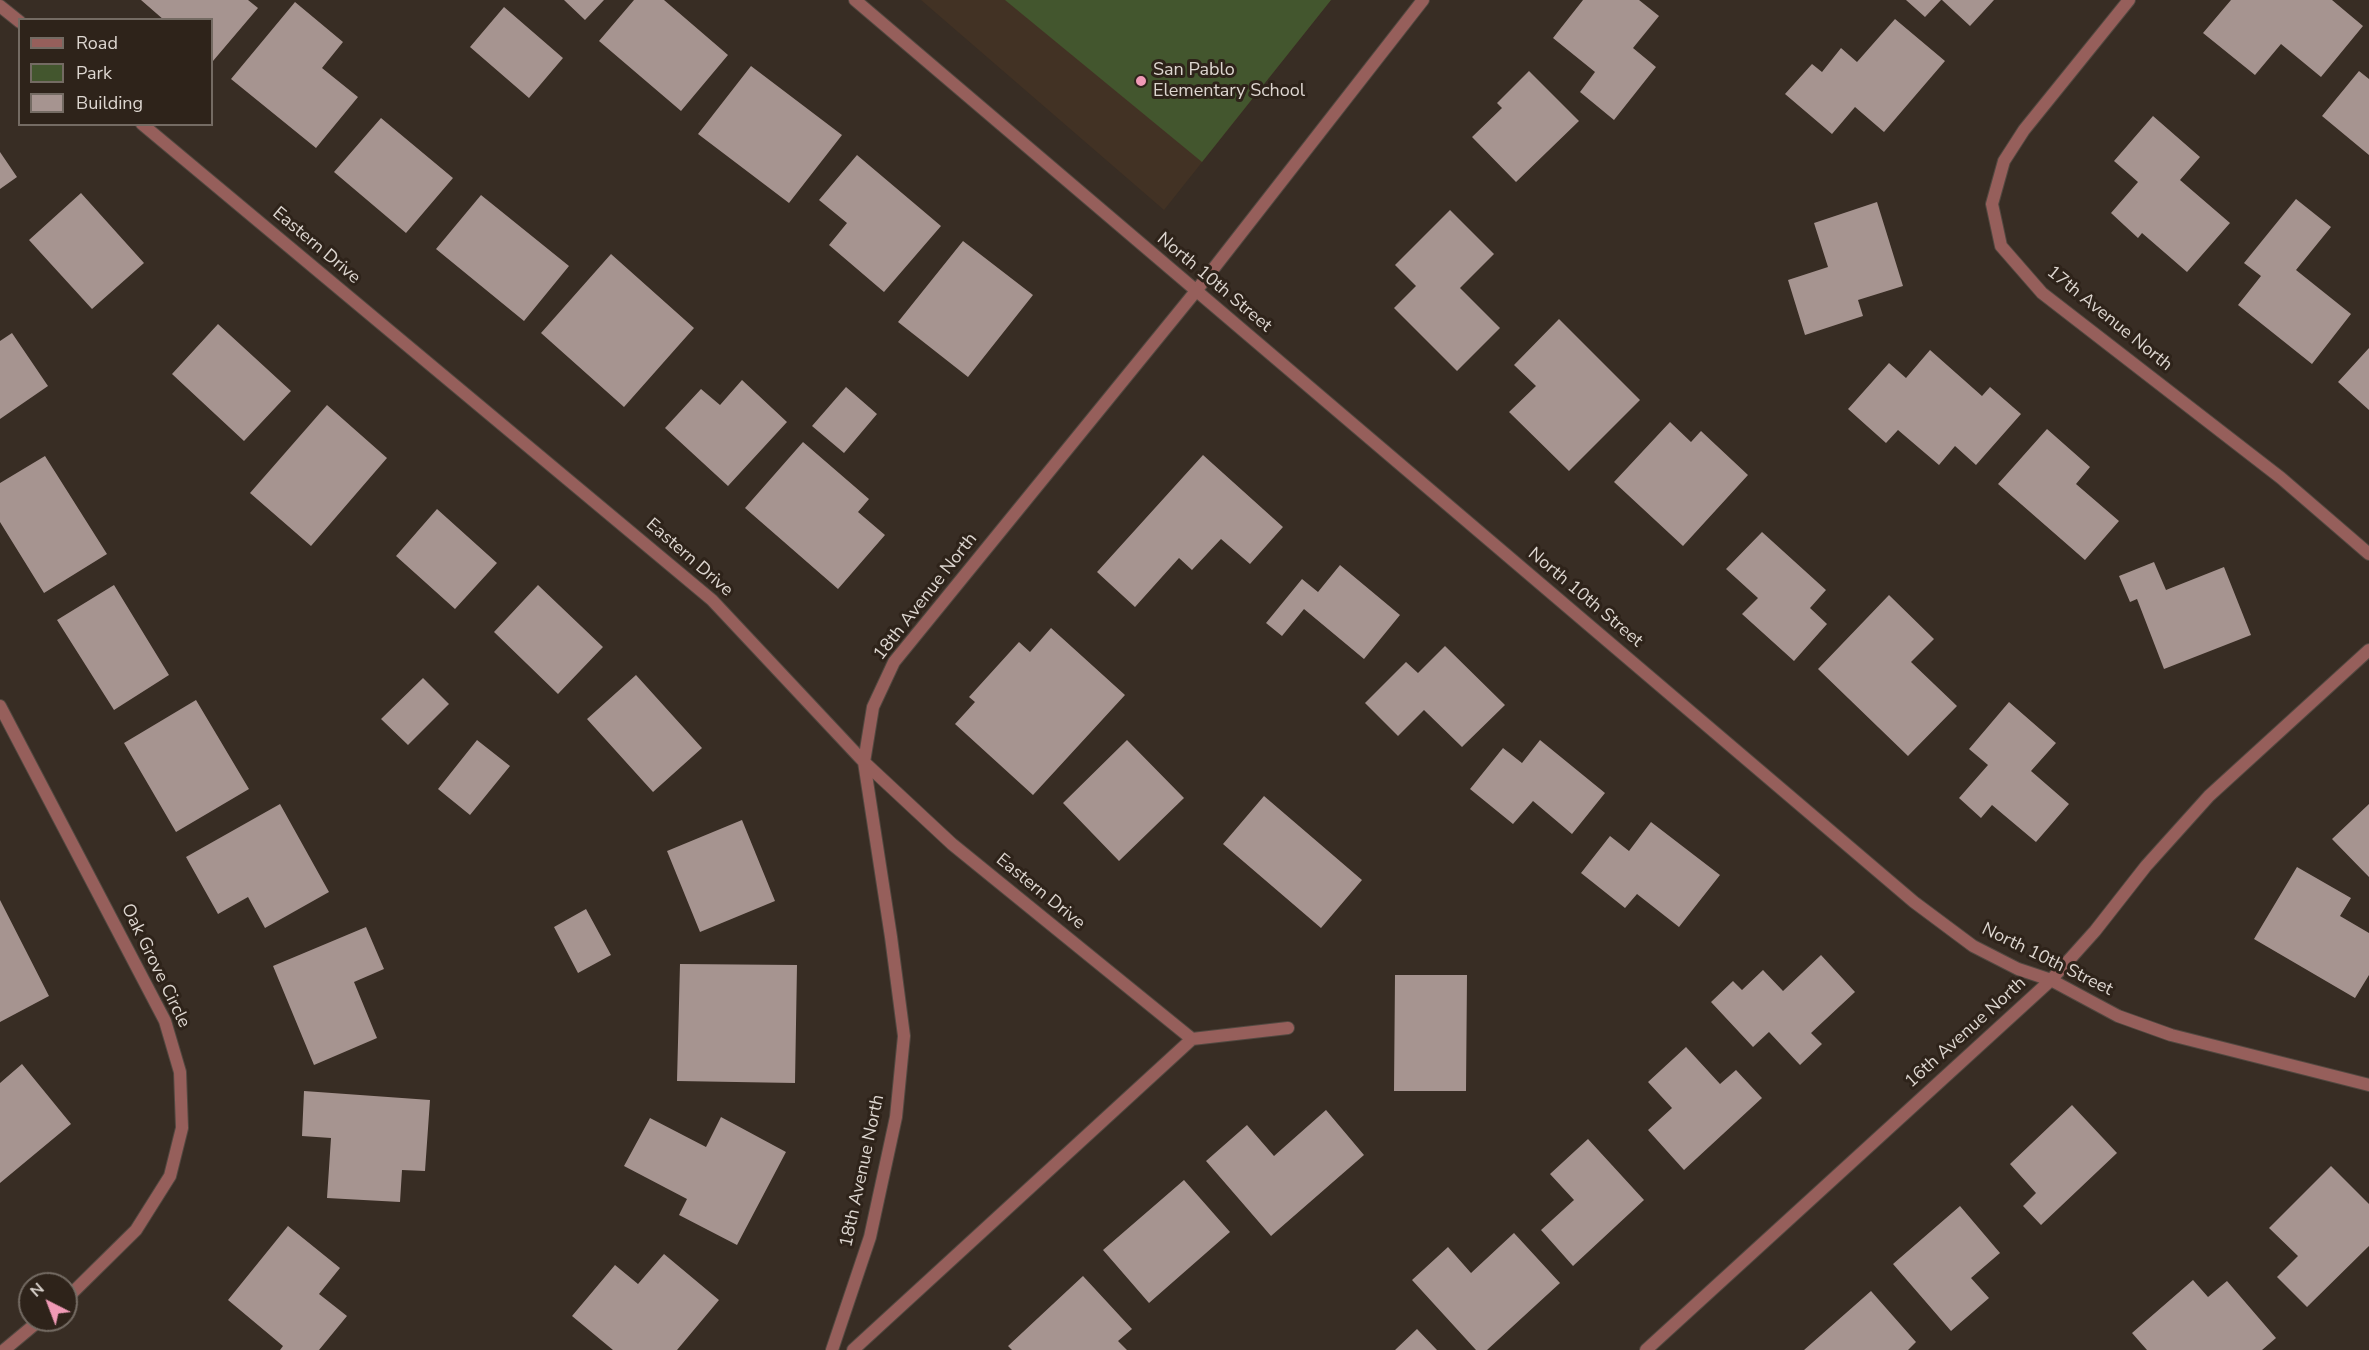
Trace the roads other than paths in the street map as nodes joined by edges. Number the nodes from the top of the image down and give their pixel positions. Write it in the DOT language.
graph roads {
  1 [pos="855,0"];
  2 [pos="1423,0"];
  3 [pos="2129,0"];
  4 [pos="0,6"];
  5 [pos="18,20"];
  6 [pos="144,126"];
  7 [pos="1196,291"];
  8 [pos="2369,554"];
  9 [pos="2369,650"];
  10 [pos="0,706"];
  11 [pos="864,762"];
  12 [pos="2051,980"];
  13 [pos="1288,1028"];
  14 [pos="1192,1039"];
  15 [pos="2369,1084"];
  16 [pos="78,1287"];
  17 [pos="26,1332"];
  18 [pos="4,1350"];
  19 [pos="832,1350"];
  20 [pos="853,1350"];
  21 [pos="1646,1350"];
  1 -- 7 [label="street, North 10th Street"];
  2 -- 7 [label="street, 18th Avenue North"];
  3 -- 8 [label="street, 17th Avenue North"];
  4 -- 5 [label="street"];
  6 -- 11 [label="street, Eastern Drive"];
  7 -- 11 [label="street, 18th Avenue North"];
  7 -- 12 [label="street, North 10th Street"];
  9 -- 12 [label="street, 16th Avenue North"];
  10 -- 16 [label="street, Oak Grove Circle"];
  11 -- 14 [label="street, Eastern Drive"];
  11 -- 19 [label="street, 18th Avenue North"];
  12 -- 15 [label="street, North 10th Street"];
  12 -- 21 [label="street, 16th Avenue North"];
  13 -- 14 [label="street"];
  14 -- 20 [label="street"];
  17 -- 18 [label="street"];
}
